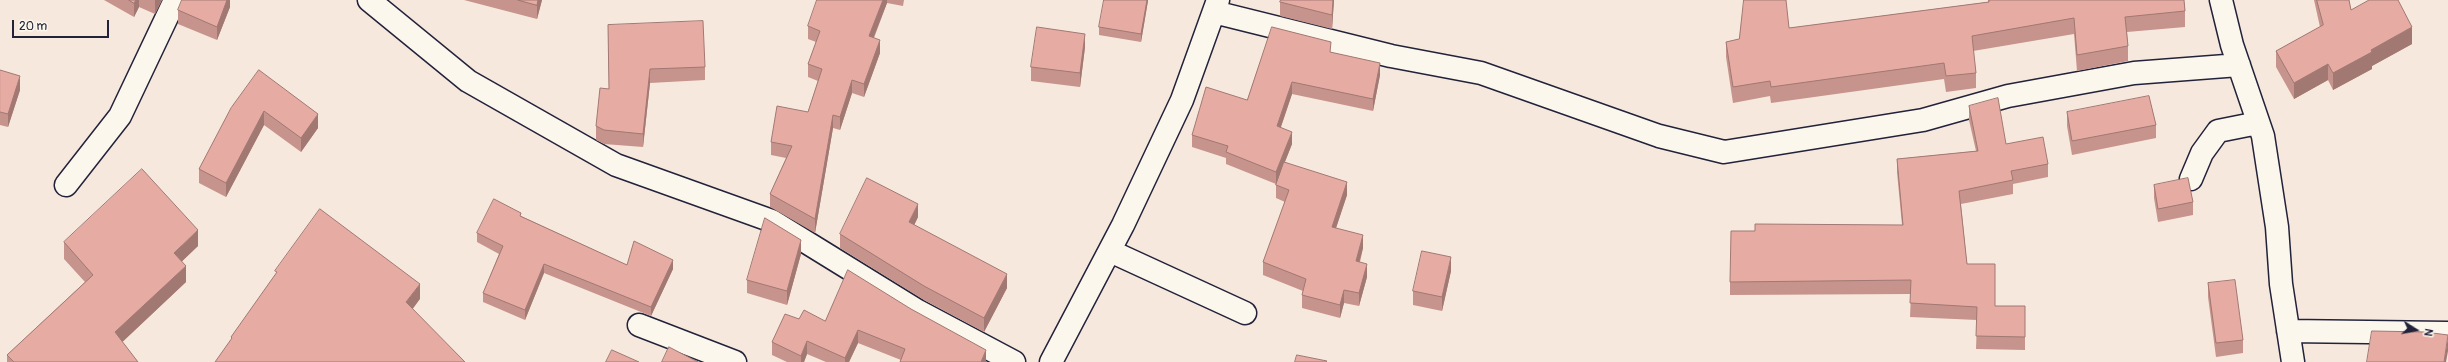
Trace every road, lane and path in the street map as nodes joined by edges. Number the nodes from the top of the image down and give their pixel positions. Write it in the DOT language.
graph roads {
  1 [pos="175,0"];
  2 [pos="369,0"];
  3 [pos="2221,0"];
  4 [pos="1216,6"];
  5 [pos="2239,65"];
  6 [pos="2258,123"];
  7 [pos="2191,179"];
  8 [pos="66,185"];
  9 [pos="1110,251"];
  10 [pos="1246,313"];
  11 [pos="639,325"];
  12 [pos="2288,331"];
  13 [pos="2448,333"];
  14 [pos="735,362"];
  15 [pos="1014,362"];
  16 [pos="1052,362"];
  17 [pos="2293,362"];
  1 -- 8 [label="street"];
  2 -- 15 [label="street"];
  3 -- 5 [label="street"];
  4 -- 5 [label="street"];
  4 -- 9 [label="street"];
  5 -- 6 [label="street"];
  6 -- 7 [label="street"];
  6 -- 12 [label="street"];
  9 -- 10 [label="street"];
  9 -- 16 [label="street"];
  11 -- 14 [label="street"];
  12 -- 13 [label="street"];
  12 -- 17 [label="street"];
}
